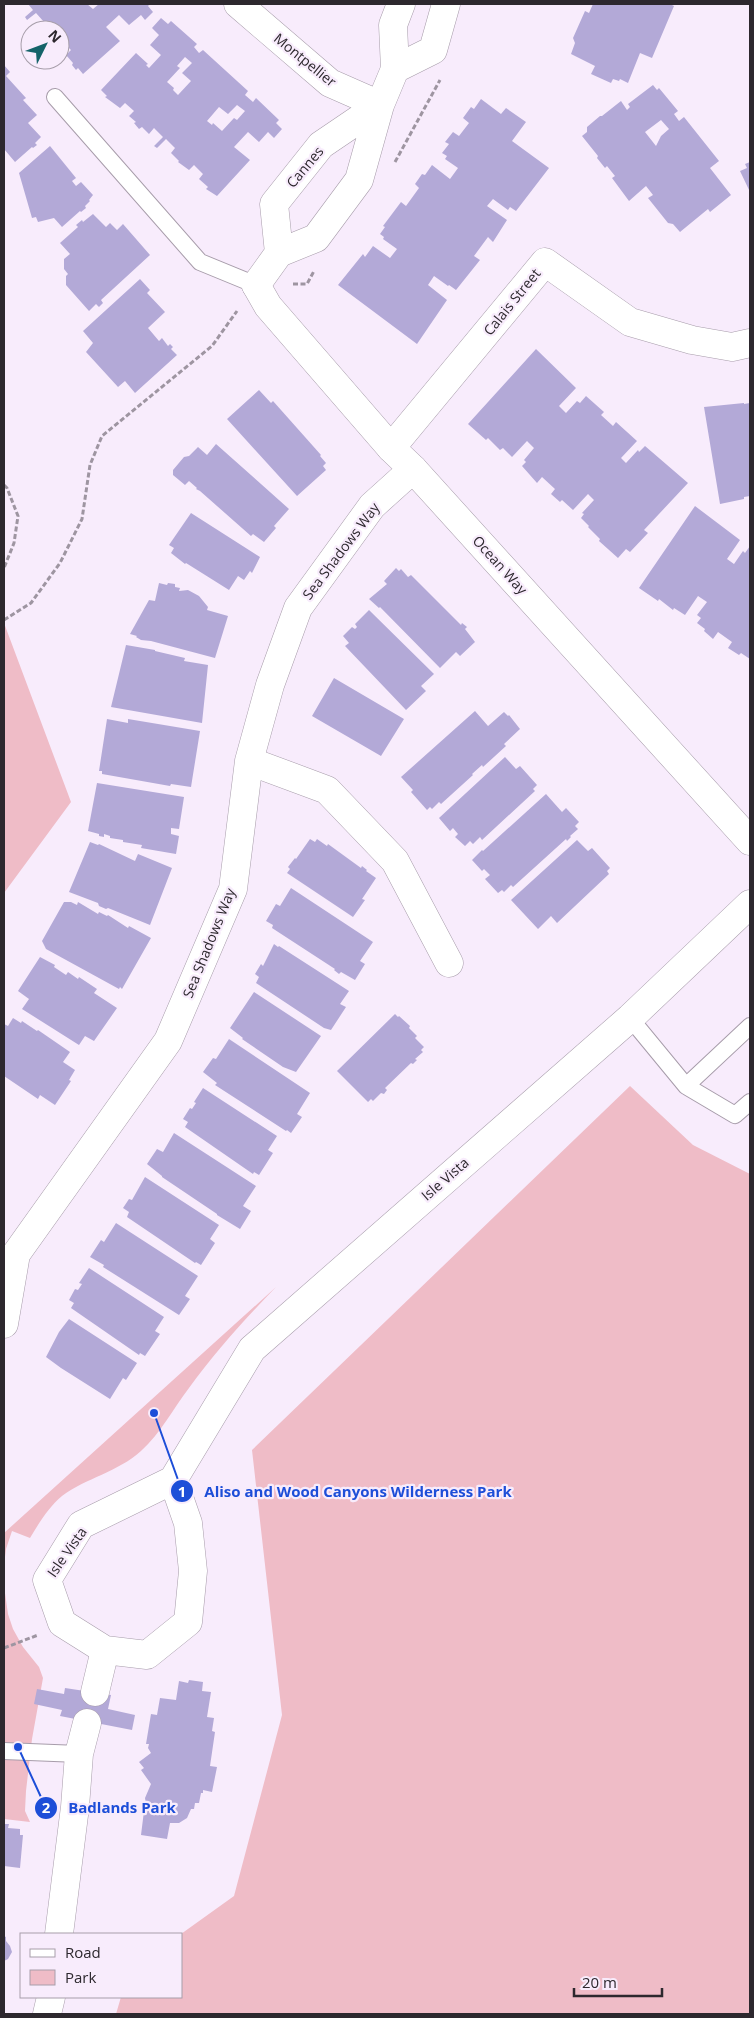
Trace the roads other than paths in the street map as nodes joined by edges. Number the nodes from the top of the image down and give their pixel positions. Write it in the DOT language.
graph roads {
  1 [pos="238,4"];
  2 [pos="400,4"];
  3 [pos="446,4"];
  4 [pos="395,69"];
  5 [pos="55,98"];
  6 [pos="380,105"];
  7 [pos="279,253"];
  8 [pos="256,285"];
  9 [pos="750,343"];
  10 [pos="391,448"];
  11 [pos="412,469"];
  12 [pos="249,761"];
  13 [pos="750,841"];
  14 [pos="750,904"];
  15 [pos="449,963"];
  16 [pos="630,1018"];
  17 [pos="750,1026"];
  18 [pos="686,1086"];
  19 [pos="750,1102"];
  20 [pos="4,1324"];
  21 [pos="173,1480"];
  22 [pos="105,1650"];
  23 [pos="95,1692"];
  24 [pos="87,1723"];
  25 [pos="4,1751"];
  26 [pos="79,1754"];
  27 [pos="59,1933"];
  28 [pos="51,1998"];
  29 [pos="47,2014"];
  1 -- 6 [label="street, Montpellier"];
  2 -- 4 [label="street"];
  3 -- 4 [label="street"];
  4 -- 6 [label="street"];
  5 -- 8 [label="lane"];
  6 -- 7 [label="street"];
  6 -- 7 [label="street, Cannes"];
  7 -- 8 [label="street"];
  8 -- 10 [label="street, Ocean Way"];
  9 -- 10 [label="street, Calais Street"];
  10 -- 11 [label="street, Ocean Way"];
  11 -- 12 [label="street, Sea Shadows Way"];
  11 -- 13 [label="street, Ocean Way"];
  12 -- 15 [label="street"];
  12 -- 20 [label="street, Sea Shadows Way"];
  14 -- 16 [label="street, Isle Vista"];
  16 -- 18 [label="lane"];
  16 -- 21 [label="street, Isle Vista"];
  17 -- 18 [label="lane"];
  18 -- 19 [label="lane"];
  21 -- 22 [label="street, Isle Vista"];
  21 -- 22 [label="street, Isle Vista"];
  22 -- 23 [label="street"];
  24 -- 26 [label="street"];
  25 -- 26 [label="lane"];
  26 -- 27 [label="street"];
  28 -- 29 [label="street"];
}
